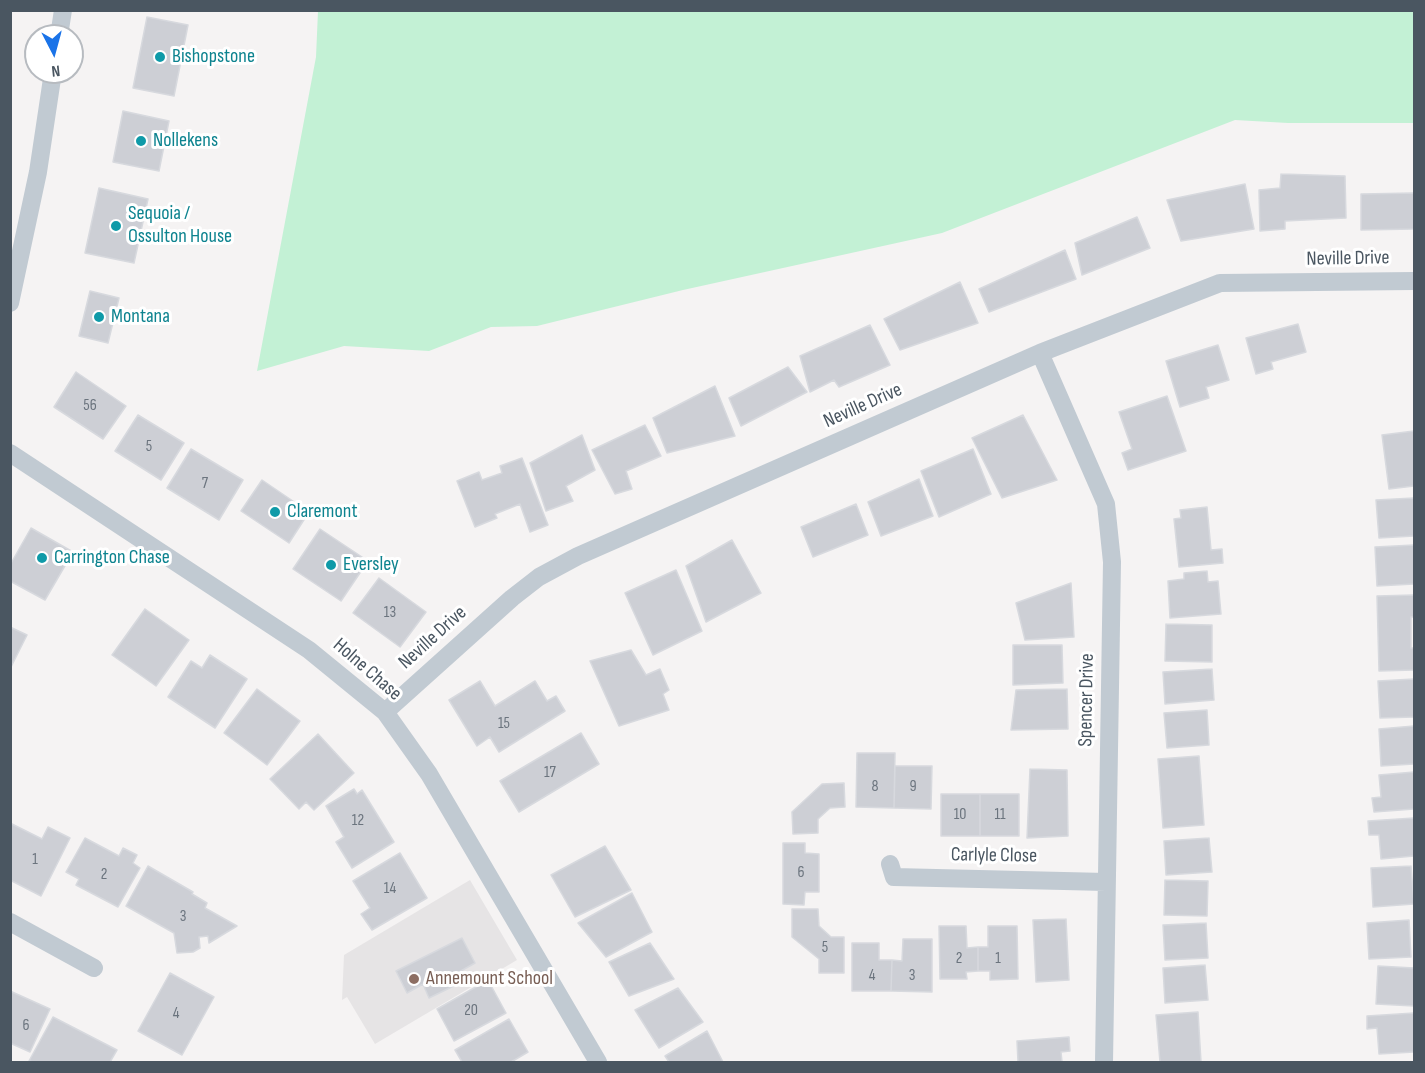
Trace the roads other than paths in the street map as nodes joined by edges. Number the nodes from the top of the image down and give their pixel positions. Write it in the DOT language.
graph roads {
  1 [pos="51,84"];
  2 [pos="1414,280"];
  3 [pos="10,303"];
  4 [pos="1040,353"];
  5 [pos="10,453"];
  6 [pos="385,712"];
  7 [pos="890,864"];
  8 [pos="1106,882"];
  9 [pos="10,922"];
  10 [pos="94,968"];
  11 [pos="598,1062"];
  12 [pos="1104,1062"];
  1 -- 3 [label="street"];
  2 -- 4 [label="street, Neville Drive"];
  4 -- 6 [label="street, Neville Drive"];
  4 -- 8 [label="street, Spencer Drive"];
  5 -- 6 [label="street, Holne Chase"];
  6 -- 11 [label="street, Holne Chase"];
  7 -- 8 [label="street, Carlyle Close"];
  8 -- 12 [label="street, Spencer Drive"];
  9 -- 10 [label="street"];
}
